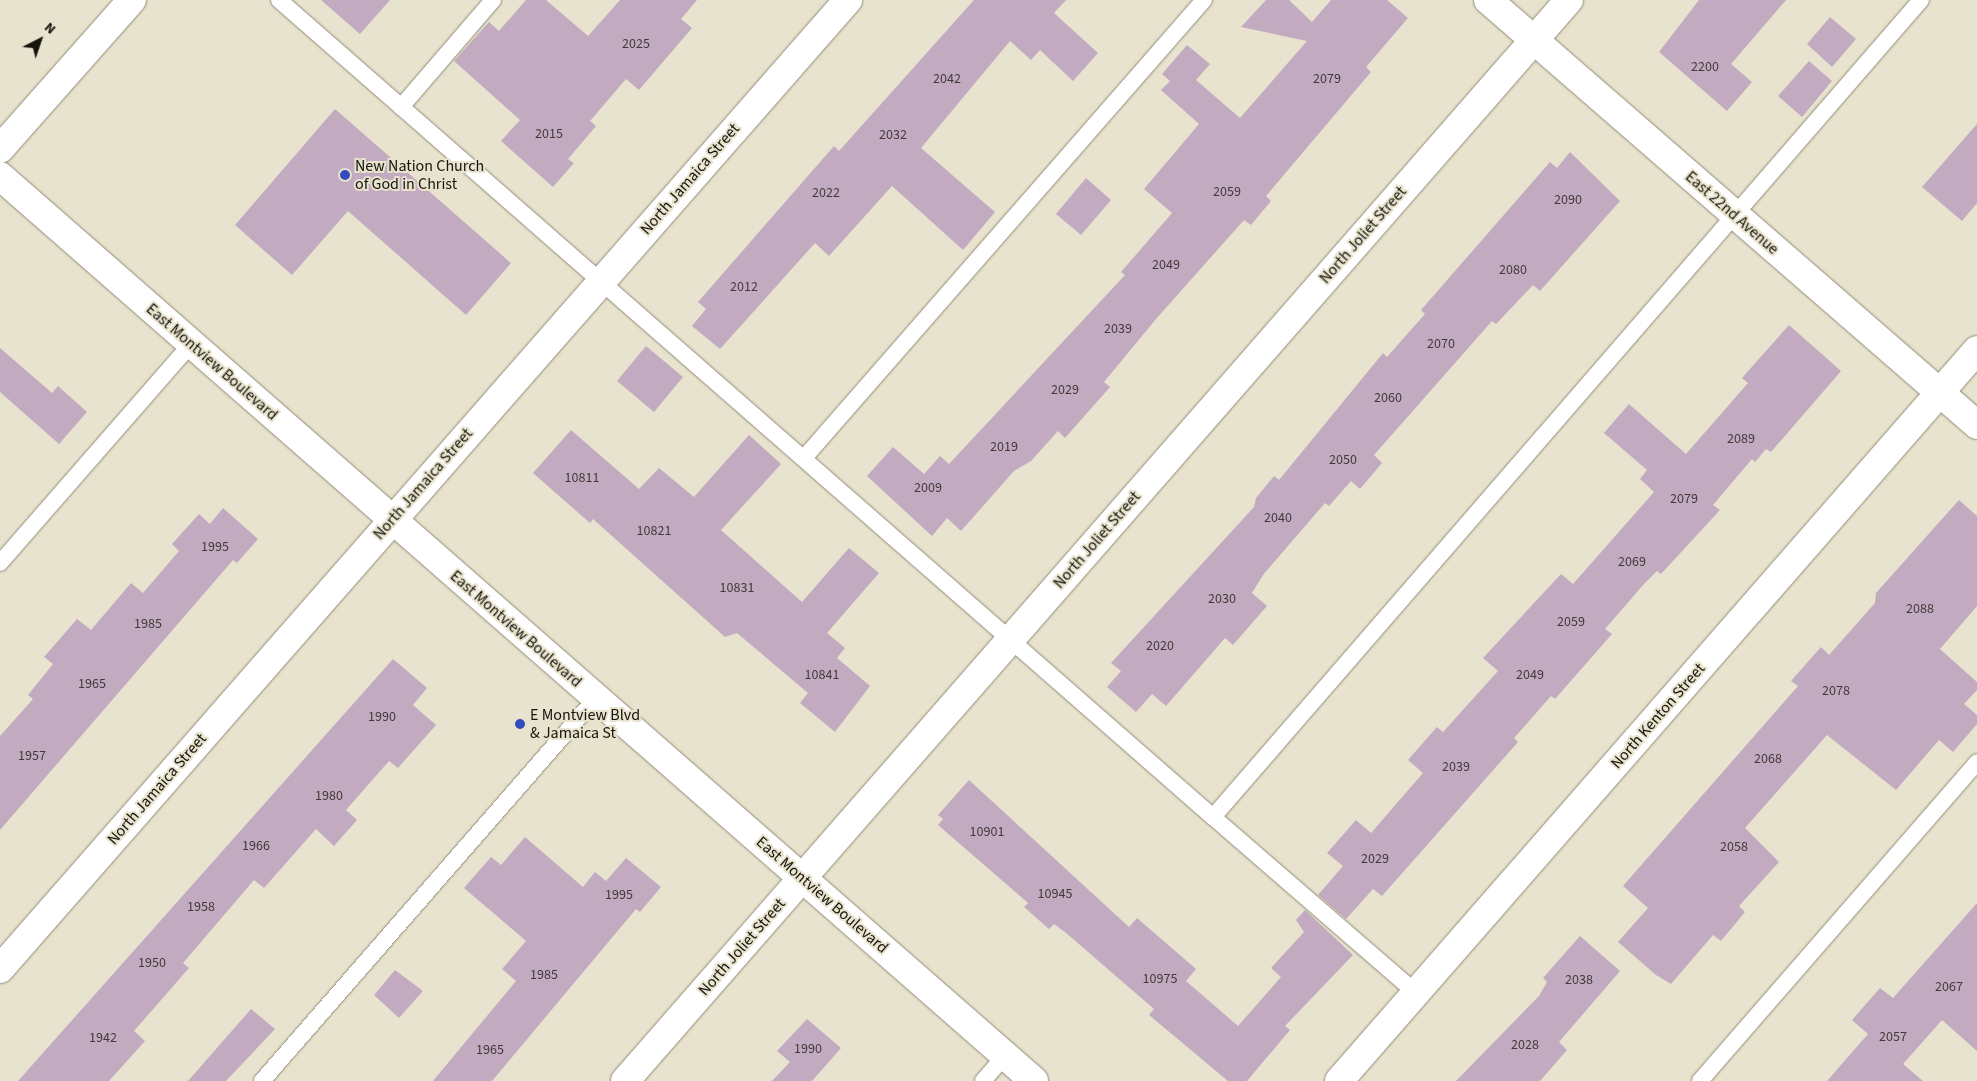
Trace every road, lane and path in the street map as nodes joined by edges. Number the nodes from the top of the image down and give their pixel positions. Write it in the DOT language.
graph roads {
  1 [pos="132,0"];
  2 [pos="279,0"];
  3 [pos="493,0"];
  4 [pos="848,0"];
  5 [pos="1204,0"];
  6 [pos="1488,0"];
  7 [pos="1569,0"];
  8 [pos="1921,0"];
  9 [pos="1534,40"];
  10 [pos="401,106"];
  11 [pos="0,149"];
  12 [pos="0,176"];
  13 [pos="1734,214"];
  14 [pos="601,281"];
  15 [pos="191,344"];
  16 [pos="1977,350"];
  17 [pos="1940,393"];
  18 [pos="1977,425"];
  19 [pos="804,458"];
  20 [pos="391,520"];
  21 [pos="0,563"];
  22 [pos="1011,639"];
  23 [pos="596,698"];
  24 [pos="1977,762"];
  25 [pos="1213,817"];
  26 [pos="802,878"];
  27 [pos="0,969"];
  28 [pos="1416,994"];
  29 [pos="1005,1056"];
  30 [pos="262,1081"];
  31 [pos="625,1081"];
  32 [pos="983,1081"];
  33 [pos="1034,1081"];
  34 [pos="1339,1081"];
  35 [pos="1700,1081"];
  1 -- 11 [label="street"];
  2 -- 10 [label="lane"];
  3 -- 10 [label="lane"];
  4 -- 14 [label="street, North Jamaica Street"];
  5 -- 19 [label="lane"];
  6 -- 9 [label="street, East 22nd Avenue"];
  7 -- 9 [label="street, North Joliet Street"];
  8 -- 13 [label="lane"];
  9 -- 13 [label="street, East 22nd Avenue"];
  9 -- 22 [label="street, North Joliet Street"];
  10 -- 14 [label="lane"];
  12 -- 15 [label="street, East Montview Boulevard"];
  13 -- 17 [label="street, East 22nd Avenue"];
  13 -- 25 [label="lane"];
  14 -- 19 [label="lane"];
  14 -- 20 [label="street, North Jamaica Street"];
  15 -- 20 [label="street, East Montview Boulevard"];
  15 -- 21 [label="lane"];
  16 -- 17 [label="street, North Kenton Street"];
  17 -- 18 [label="street, East 22nd Avenue"];
  17 -- 28 [label="street, North Kenton Street"];
  19 -- 22 [label="lane"];
  20 -- 23 [label="street, East Montview Boulevard"];
  20 -- 27 [label="street, North Jamaica Street"];
  22 -- 25 [label="lane"];
  22 -- 26 [label="street, North Joliet Street"];
  23 -- 26 [label="street, East Montview Boulevard"];
  23 -- 30 [label="lane"];
  24 -- 35 [label="lane"];
  25 -- 28 [label="lane"];
  26 -- 29 [label="street, East Montview Boulevard"];
  26 -- 31 [label="street, North Joliet Street"];
  28 -- 34 [label="street, North Kenton Street"];
  29 -- 32 [label="lane"];
  29 -- 33 [label="street, East Montview Boulevard"];
}
